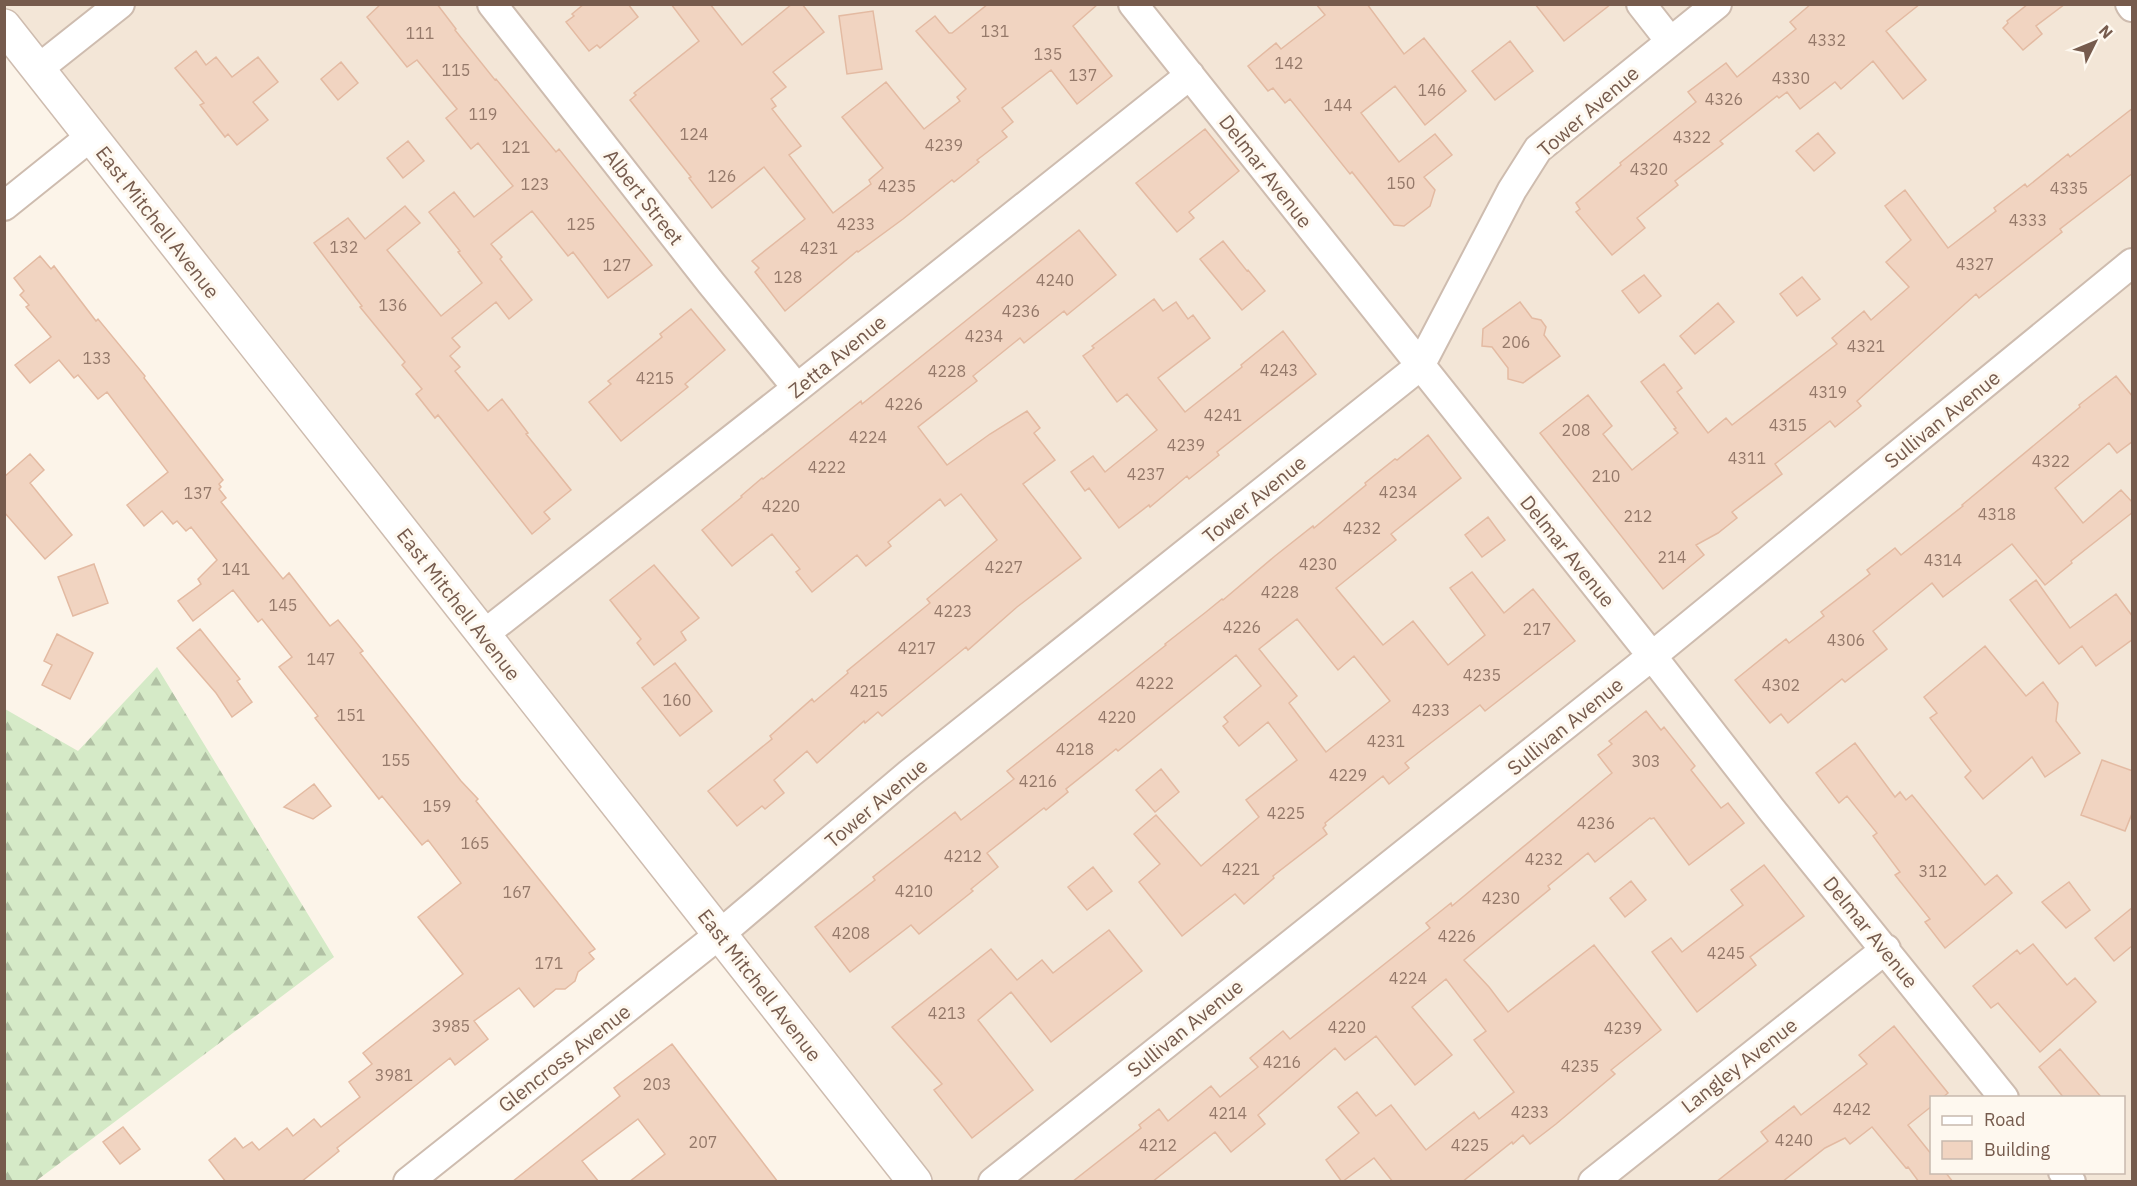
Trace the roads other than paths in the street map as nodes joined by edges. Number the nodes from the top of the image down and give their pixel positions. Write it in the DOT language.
graph roads {
  1 [pos="120,4"];
  2 [pos="492,4"];
  3 [pos="1133,4"];
  4 [pos="1641,4"];
  5 [pos="1717,4"];
  6 [pos="4,26"];
  7 [pos="1670,41"];
  8 [pos="38,69"];
  9 [pos="1190,75"];
  10 [pos="90,137"];
  11 [pos="4,206"];
  12 [pos="2133,263"];
  13 [pos="1420,366"];
  14 [pos="797,388"];
  15 [pos="483,635"];
  16 [pos="1652,656"];
  17 [pos="720,934"];
  18 [pos="1886,949"];
  19 [pos="2002,1096"];
  20 [pos="408,1182"];
  21 [pos="915,1182"];
  22 [pos="993,1182"];
  23 [pos="1593,1182"];
  1 -- 8 [label="street"];
  2 -- 14 [label="street, Albert Street"];
  3 -- 9 [label="street, Delmar Avenue"];
  4 -- 7 [label="street"];
  5 -- 7 [label="street, Tower Avenue"];
  6 -- 8 [label="street, East Mitchell Avenue"];
  7 -- 13 [label="street, Tower Avenue"];
  8 -- 10 [label="street, East Mitchell Avenue"];
  9 -- 13 [label="street, Delmar Avenue"];
  9 -- 14 [label="street, Zetta Avenue"];
  10 -- 11 [label="street"];
  10 -- 15 [label="street, East Mitchell Avenue"];
  12 -- 16 [label="street, Sullivan Avenue"];
  13 -- 16 [label="street, Delmar Avenue"];
  13 -- 17 [label="street, Tower Avenue"];
  14 -- 15 [label="street, Zetta Avenue"];
  15 -- 17 [label="street, East Mitchell Avenue"];
  16 -- 18 [label="street, Delmar Avenue"];
  16 -- 22 [label="street, Sullivan Avenue"];
  17 -- 20 [label="street, Glencross Avenue"];
  17 -- 21 [label="street, East Mitchell Avenue"];
  18 -- 19 [label="street, Delmar Avenue"];
  18 -- 23 [label="street, Langley Avenue"];
}
